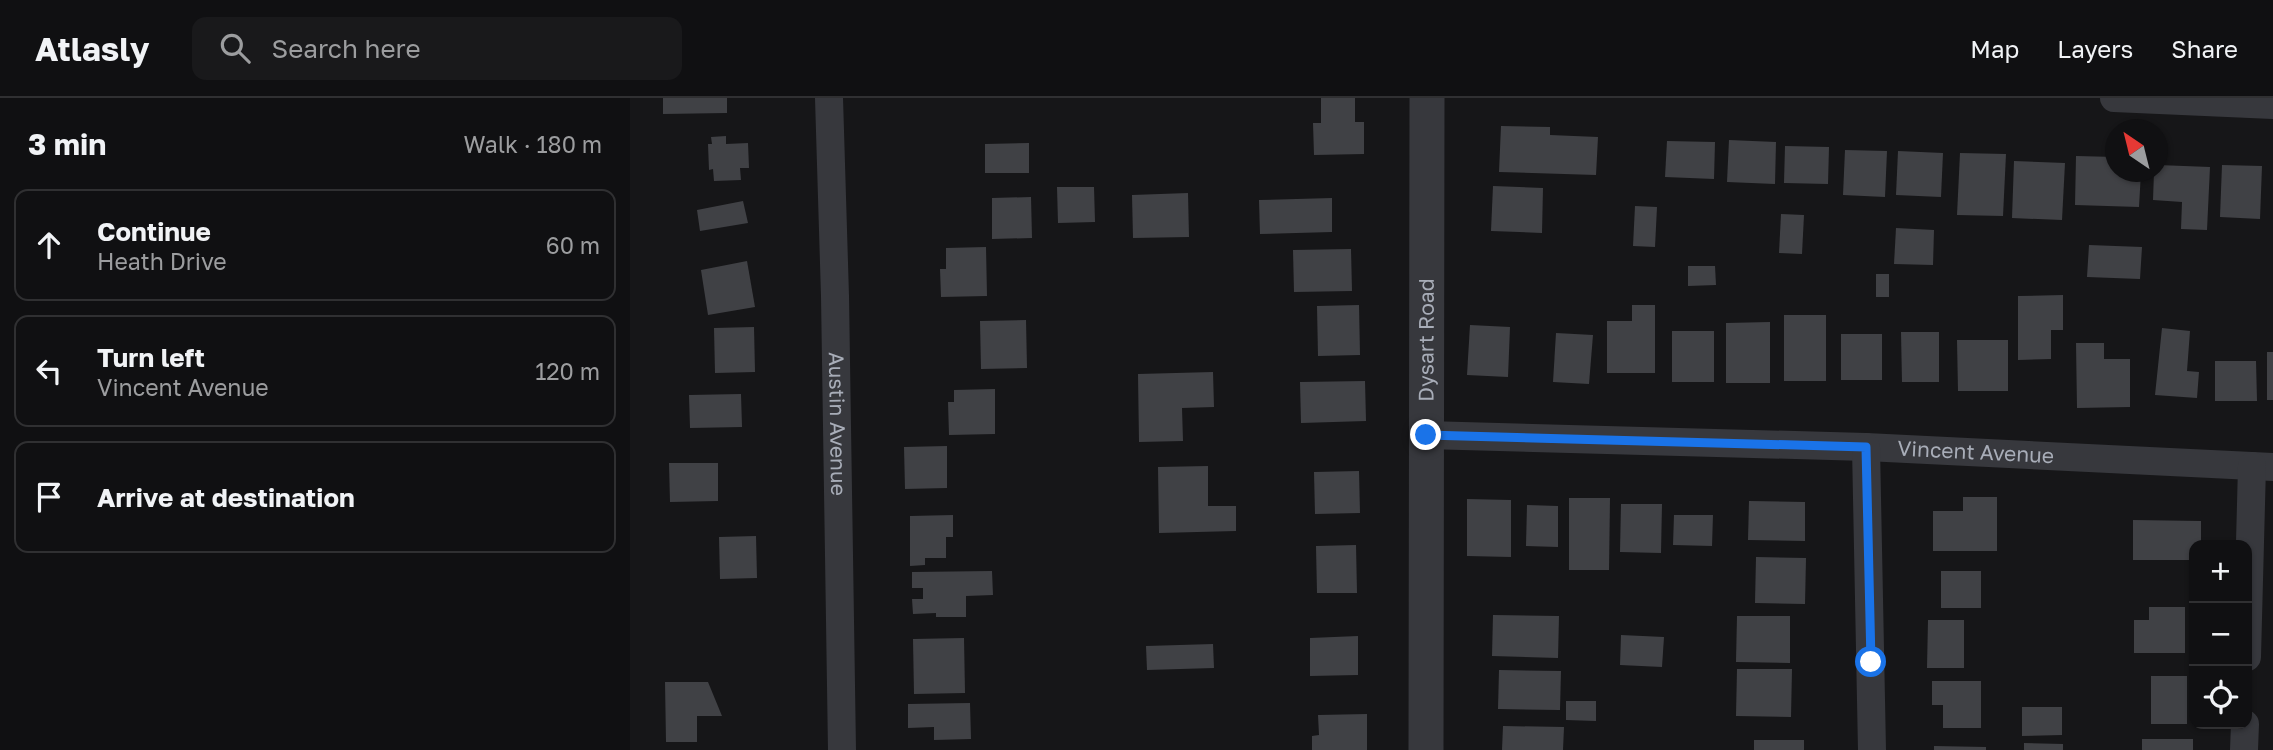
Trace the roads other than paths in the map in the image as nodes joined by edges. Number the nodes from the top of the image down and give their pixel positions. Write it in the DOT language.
graph roads {
  1 [pos="829,98"];
  2 [pos="1427,98"];
  3 [pos="2114,98"];
  4 [pos="2273,105"];
  5 [pos="1426,435"];
  6 [pos="1866,447"];
  7 [pos="2263,466"];
  8 [pos="2252,603"];
  9 [pos="2245,729"];
  10 [pos="842,750"];
  11 [pos="1426,750"];
  12 [pos="1872,750"];
  13 [pos="2244,750"];
  1 -- 10 [label="street, Austin Avenue"];
  2 -- 5 [label="street, Dysart Road"];
  3 -- 4 [label="street"];
  5 -- 6 [label="street, Vincent Avenue"];
  5 -- 11 [label="street, Dysart Road"];
  6 -- 7 [label="street, Vincent Avenue"];
  6 -- 12 [label="street"];
  7 -- 8 [label="street"];
  9 -- 13 [label="street"];
}
